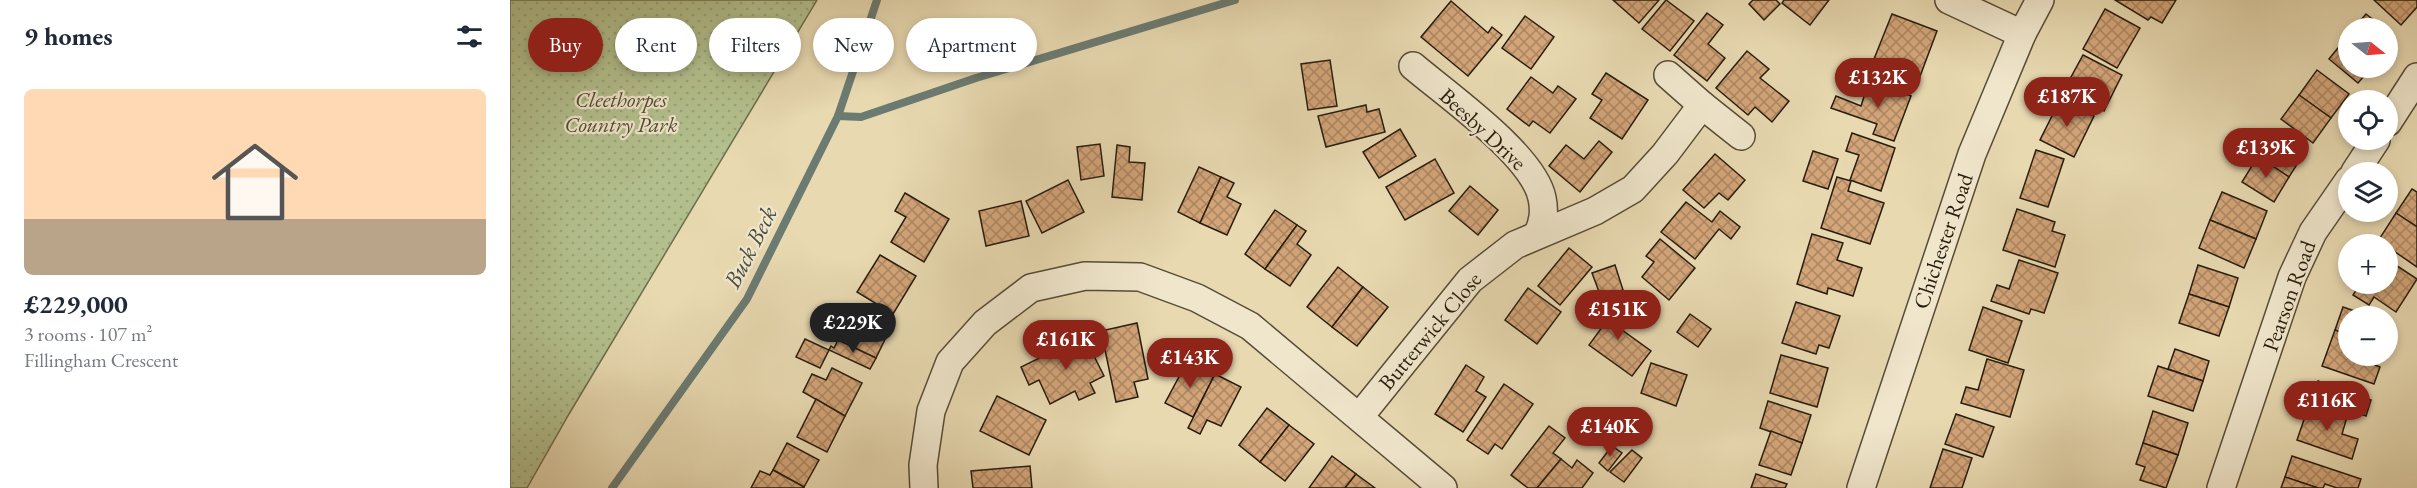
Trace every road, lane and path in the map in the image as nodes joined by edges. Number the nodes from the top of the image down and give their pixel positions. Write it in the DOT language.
graph roads {
  1 [pos="1949,0"];
  2 [pos="2040,0"];
  3 [pos="2022,34"];
  4 [pos="1413,66"];
  5 [pos="1668,75"];
  6 [pos="2417,77"];
  7 [pos="1702,105"];
  8 [pos="2398,106"];
  9 [pos="1741,136"];
  10 [pos="2338,196"];
  11 [pos="1538,234"];
  12 [pos="1360,416"];
  13 [pos="924,488"];
  14 [pos="1443,488"];
  15 [pos="1861,488"];
  16 [pos="2221,488"];
  1 -- 3 [label="street"];
  2 -- 3 [label="street, Chichester Road"];
  3 -- 15 [label="street, Chichester Road"];
  4 -- 11 [label="street, Beesby Drive"];
  5 -- 7 [label="street"];
  6 -- 8 [label="street"];
  7 -- 9 [label="street"];
  7 -- 11 [label="street, Butterwick Close"];
  10 -- 16 [label="street, Pearson Road"];
  11 -- 12 [label="street, Butterwick Close"];
  12 -- 13 [label="street"];
  12 -- 14 [label="street"];
}
